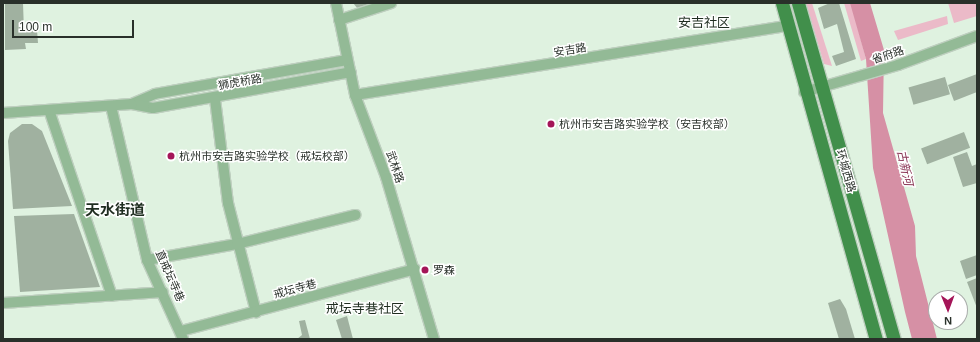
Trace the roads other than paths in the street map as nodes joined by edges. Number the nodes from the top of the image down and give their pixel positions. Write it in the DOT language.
graph roads {
  1 [pos="336,3"];
  2 [pos="391,3"];
  3 [pos="782,3"];
  4 [pos="798,3"];
  5 [pos="339,20"];
  6 [pos="788,26"];
  7 [pos="977,36"];
  8 [pos="348,60"];
  9 [pos="351,72"];
  10 [pos="821,87"];
  11 [pos="804,92"];
  12 [pos="355,95"];
  13 [pos="215,99"];
  14 [pos="132,104"];
  15 [pos="110,106"];
  16 [pos="49,110"];
  17 [pos="3,113"];
  18 [pos="355,215"];
  19 [pos="237,244"];
  20 [pos="147,260"];
  21 [pos="415,269"];
  22 [pos="164,292"];
  23 [pos="112,296"];
  24 [pos="3,303"];
  25 [pos="256,312"];
  26 [pos="182,335"];
  27 [pos="434,339"];
  28 [pos="876,339"];
  29 [pos="894,339"];
  1 -- 5 [label="street, 武林路"];
  2 -- 5 [label="street"];
  3 -- 6 [label="main road, 环城西路"];
  4 -- 10 [label="main road, 环城西路"];
  5 -- 8 [label="street, 武林路"];
  6 -- 11 [label="main road, 环城西路"];
  6 -- 12 [label="street, 安吉路"];
  7 -- 10 [label="street, 省府路"];
  8 -- 9 [label="street, 武林路"];
  8 -- 14 [label="street, 狮虎桥路"];
  9 -- 12 [label="street, 武林路"];
  9 -- 13 [label="street, 狮虎桥路"];
  10 -- 11 [label="street, 省府路"];
  10 -- 29 [label="main road, 环城西路"];
  11 -- 28 [label="main road, 环城西路"];
  12 -- 21 [label="street, 武林路"];
  13 -- 14 [label="street, 狮虎桥路"];
  13 -- 19 [label="street"];
  14 -- 15 [label="street, 狮虎桥路"];
  15 -- 16 [label="street, 狮虎桥路"];
  15 -- 20 [label="street, 直戒坛寺巷"];
  16 -- 17 [label="street, 狮虎桥路"];
  16 -- 23 [label="street"];
  18 -- 19 [label="street"];
  19 -- 20 [label="street"];
  19 -- 25 [label="street"];
  20 -- 22 [label="street, 直戒坛寺巷"];
  21 -- 25 [label="street, 戒坛寺巷"];
  21 -- 27 [label="street, 武林路"];
  22 -- 23 [label="street"];
  22 -- 26 [label="street, 直戒坛寺巷"];
  23 -- 24 [label="street"];
  25 -- 26 [label="street, 戒坛寺巷"];
}
